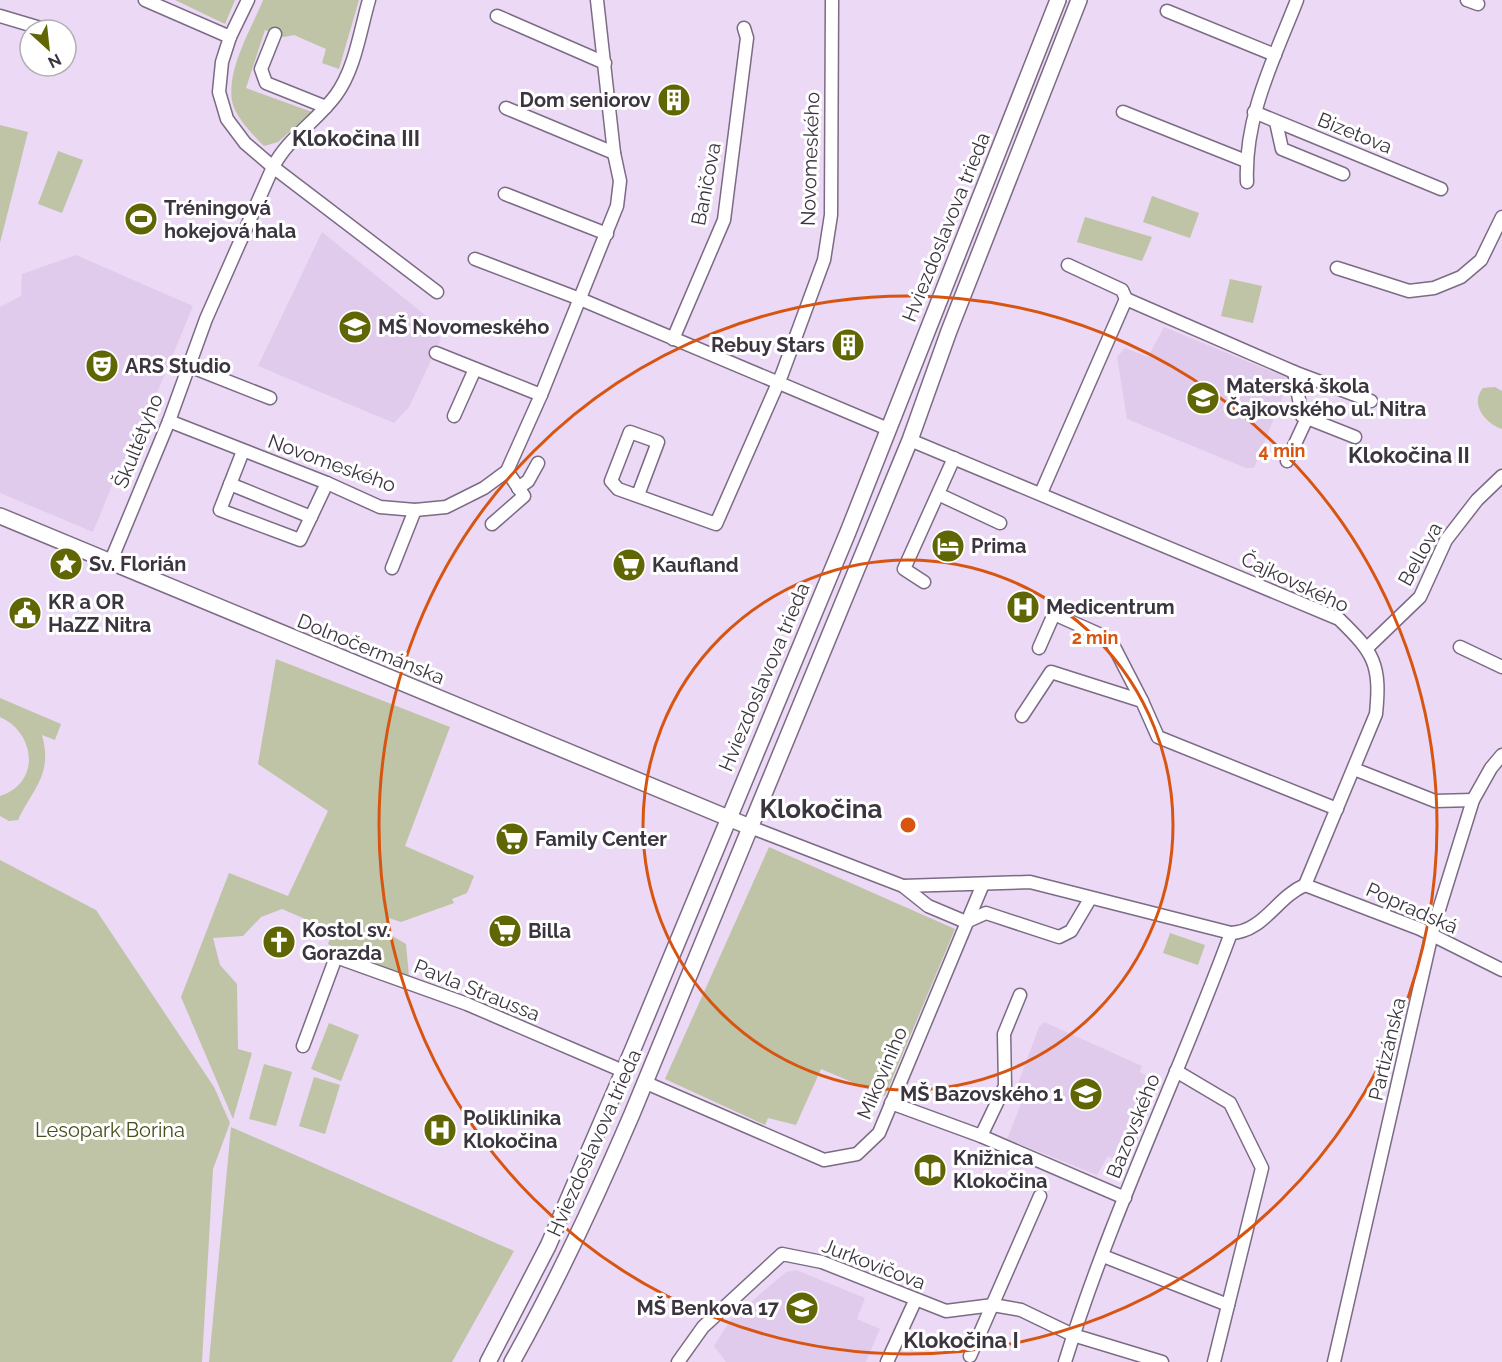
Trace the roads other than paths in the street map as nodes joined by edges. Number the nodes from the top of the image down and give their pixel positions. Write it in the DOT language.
graph roads {
  1 [pos="145,0"];
  2 [pos="248,0"];
  3 [pos="369,0"];
  4 [pos="597,0"];
  5 [pos="832,0"];
  6 [pos="1058,0"];
  7 [pos="1079,0"];
  8 [pos="1297,0"];
  9 [pos="1167,11"];
  10 [pos="0,16"];
  11 [pos="496,16"];
  12 [pos="18,21"];
  13 [pos="744,28"];
  14 [pos="275,34"];
  15 [pos="230,38"];
  16 [pos="1275,55"];
  17 [pos="605,63"];
  18 [pos="326,107"];
  19 [pos="506,108"];
  20 [pos="1123,112"];
  21 [pos="1254,112"];
  22 [pos="1276,122"];
  23 [pos="614,153"];
  24 [pos="1246,162"];
  25 [pos="273,167"];
  26 [pos="1343,174"];
  27 [pos="1247,182"];
  28 [pos="1441,189"];
  29 [pos="505,194"];
  30 [pos="1502,217"];
  31 [pos="1499,233"];
  32 [pos="607,234"];
  33 [pos="475,259"];
  34 [pos="1068,265"];
  35 [pos="1337,268"];
  36 [pos="437,292"];
  37 [pos="1126,299"];
  38 [pos="580,300"];
  39 [pos="673,339"];
  40 [pos="436,353"];
  41 [pos="189,366"];
  42 [pos="475,369"];
  43 [pos="1294,372"];
  44 [pos="778,382"];
  45 [pos="541,395"];
  46 [pos="270,398"];
  47 [pos="1371,402"];
  48 [pos="454,416"];
  49 [pos="1307,418"];
  50 [pos="169,421"];
  51 [pos="888,429"];
  52 [pos="1355,437"];
  53 [pos="910,440"];
  54 [pos="243,451"];
  55 [pos="954,458"];
  56 [pos="1287,461"];
  57 [pos="538,463"];
  58 [pos="507,471"];
  59 [pos="1502,476"];
  60 [pos="327,483"];
  61 [pos="231,484"];
  62 [pos="518,488"];
  63 [pos="1041,493"];
  64 [pos="638,495"];
  65 [pos="940,495"];
  66 [pos="415,510"];
  67 [pos="0,516"];
  68 [pos="311,517"];
  69 [pos="1000,523"];
  70 [pos="492,524"];
  71 [pos="110,563"];
  72 [pos="392,568"];
  73 [pos="924,582"];
  74 [pos="816,608"];
  75 [pos="838,618"];
  76 [pos="1368,647"];
  77 [pos="1460,647"];
  78 [pos="1039,648"];
  79 [pos="1502,667"];
  80 [pos="1142,701"];
  81 [pos="1022,716"];
  82 [pos="1502,755"];
  83 [pos="1354,769"];
  84 [pos="1496,770"];
  85 [pos="1473,800"];
  86 [pos="1337,809"];
  87 [pos="728,817"];
  88 [pos="750,827"];
  89 [pos="983,884"];
  90 [pos="1305,885"];
  91 [pos="903,886"];
  92 [pos="1090,899"];
  93 [pos="966,922"];
  94 [pos="1231,933"];
  95 [pos="1432,937"];
  96 [pos="1502,970"];
  97 [pos="1020,996"];
  98 [pos="303,1046"];
  99 [pos="623,1071"];
  100 [pos="1176,1071"];
  101 [pos="644,1082"];
  102 [pos="891,1103"];
  103 [pos="981,1136"];
  104 [pos="1040,1196"];
  105 [pos="1125,1198"];
  106 [pos="1103,1256"];
  107 [pos="915,1301"];
  108 [pos="993,1305"];
  109 [pos="1228,1305"];
  110 [pos="1073,1335"];
  111 [pos="970,1356"];
  112 [pos="488,1362"];
  113 [pos="512,1362"];
  114 [pos="678,1362"];
  115 [pos="887,1362"];
  116 [pos="1066,1362"];
  117 [pos="1162,1362"];
  118 [pos="1214,1362"];
  119 [pos="1334,1362"];
  1 -- 15 [label="street"];
  2 -- 15 [label="street"];
  3 -- 18 [label="street, Škultétyho"];
  4 -- 17 [label="street, Novomeského"];
  5 -- 44 [label="street, Novomeského"];
  6 -- 51 [label="street, Hviezdoslavova trieda"];
  7 -- 53 [label="street, Hviezdoslavova trieda"];
  8 -- 16 [label="street"];
  9 -- 16 [label="street"];
  10 -- 12 [label="street"];
  11 -- 17 [label="street"];
  13 -- 39 [label="street, Baničova"];
  14 -- 18 [label="street"];
  15 -- 25 [label="street"];
  16 -- 21 [label="street"];
  17 -- 23 [label="street, Novomeského"];
  18 -- 25 [label="street, Škultétyho"];
  19 -- 23 [label="street"];
  20 -- 24 [label="street"];
  21 -- 22 [label="street, Bizetova"];
  21 -- 24 [label="street"];
  22 -- 26 [label="street"];
  22 -- 28 [label="street, Bizetova"];
  23 -- 32 [label="street, Novomeského"];
  24 -- 27 [label="street"];
  25 -- 36 [label="street"];
  25 -- 41 [label="street, Škultétyho"];
  29 -- 32 [label="street"];
  30 -- 31 [label="street"];
  31 -- 35 [label="street"];
  32 -- 38 [label="street, Novomeského"];
  33 -- 38 [label="street"];
  34 -- 37 [label="street"];
  37 -- 43 [label="street"];
  37 -- 63 [label="street"];
  38 -- 39 [label="street"];
  38 -- 45 [label="street, Novomeského"];
  39 -- 44 [label="street"];
  40 -- 42 [label="street"];
  41 -- 46 [label="street"];
  41 -- 50 [label="street, Škultétyho"];
  42 -- 45 [label="street"];
  42 -- 48 [label="street"];
  43 -- 47 [label="street"];
  43 -- 49 [label="street"];
  44 -- 51 [label="street"];
  44 -- 64 [label="street, Novomeského"];
  45 -- 58 [label="street, Novomeského"];
  49 -- 52 [label="street"];
  49 -- 56 [label="street"];
  50 -- 54 [label="street, Novomeského"];
  50 -- 71 [label="street, Škultétyho"];
  51 -- 53 [label="street"];
  51 -- 74 [label="street, Hviezdoslavova trieda"];
  53 -- 55 [label="street, Čajkovského"];
  53 -- 75 [label="street, Hviezdoslavova trieda"];
  54 -- 60 [label="street, Novomeského"];
  54 -- 61 [label="street"];
  55 -- 63 [label="street, Čajkovského"];
  55 -- 65 [label="street"];
  57 -- 62 [label="street"];
  58 -- 62 [label="street"];
  58 -- 66 [label="street, Novomeského"];
  59 -- 76 [label="street, Bellova"];
  60 -- 66 [label="street, Novomeského"];
  60 -- 68 [label="street"];
  61 -- 68 [label="street"];
  61 -- 68 [label="street"];
  62 -- 70 [label="street"];
  63 -- 76 [label="street, Čajkovského"];
  64 -- 64 [label="street"];
  65 -- 69 [label="street"];
  65 -- 73 [label="street"];
  66 -- 72 [label="street"];
  67 -- 71 [label="street, Dolnočermánska"];
  71 -- 87 [label="street, Dolnočermánska"];
  74 -- 75 [label="street"];
  74 -- 87 [label="street, Hviezdoslavova trieda"];
  75 -- 88 [label="street, Hviezdoslavova trieda"];
  76 -- 83 [label="street, Čajkovského"];
  77 -- 79 [label="street"];
  78 -- 80 [label="street"];
  80 -- 81 [label="street"];
  80 -- 86 [label="street"];
  82 -- 84 [label="street, Partizánska"];
  83 -- 85 [label="street"];
  83 -- 86 [label="street, Čajkovského"];
  84 -- 85 [label="street, Partizánska"];
  85 -- 95 [label="street, Partizánska"];
  86 -- 90 [label="street, Čajkovského"];
  87 -- 88 [label="street, Dolnočermánska"];
  87 -- 99 [label="street, Hviezdoslavova trieda"];
  88 -- 91 [label="street"];
  88 -- 101 [label="street, Hviezdoslavova trieda"];
  89 -- 91 [label="street"];
  89 -- 92 [label="street"];
  89 -- 93 [label="street, Mikovíniho"];
  90 -- 94 [label="street"];
  90 -- 95 [label="street, Popradská"];
  91 -- 93 [label="street"];
  92 -- 93 [label="street"];
  92 -- 94 [label="street"];
  93 -- 102 [label="street, Mikovíniho"];
  94 -- 100 [label="street, Bazovského"];
  95 -- 96 [label="street, Popradská"];
  95 -- 119 [label="street, Partizánska"];
  97 -- 103 [label="street"];
  98 -- 99 [label="street, Pavla Straussa"];
  99 -- 101 [label="street"];
  99 -- 112 [label="street, Hviezdoslavova trieda"];
  100 -- 105 [label="street, Bazovského"];
  100 -- 109 [label="street"];
  101 -- 102 [label="street, Mikovíniho"];
  101 -- 113 [label="street, Hviezdoslavova trieda"];
  102 -- 103 [label="street"];
  103 -- 105 [label="street"];
  104 -- 108 [label="street"];
  105 -- 106 [label="street, Bazovského"];
  106 -- 109 [label="street"];
  106 -- 110 [label="street, Bazovského"];
  107 -- 108 [label="street, Jurkovičova"];
  107 -- 114 [label="street, Jurkovičova"];
  107 -- 115 [label="street"];
  108 -- 110 [label="street, Jurkovičova"];
  108 -- 111 [label="street"];
  109 -- 118 [label="street"];
  110 -- 116 [label="street, Bazovského"];
  110 -- 117 [label="street, Jurkovičova"];
}
